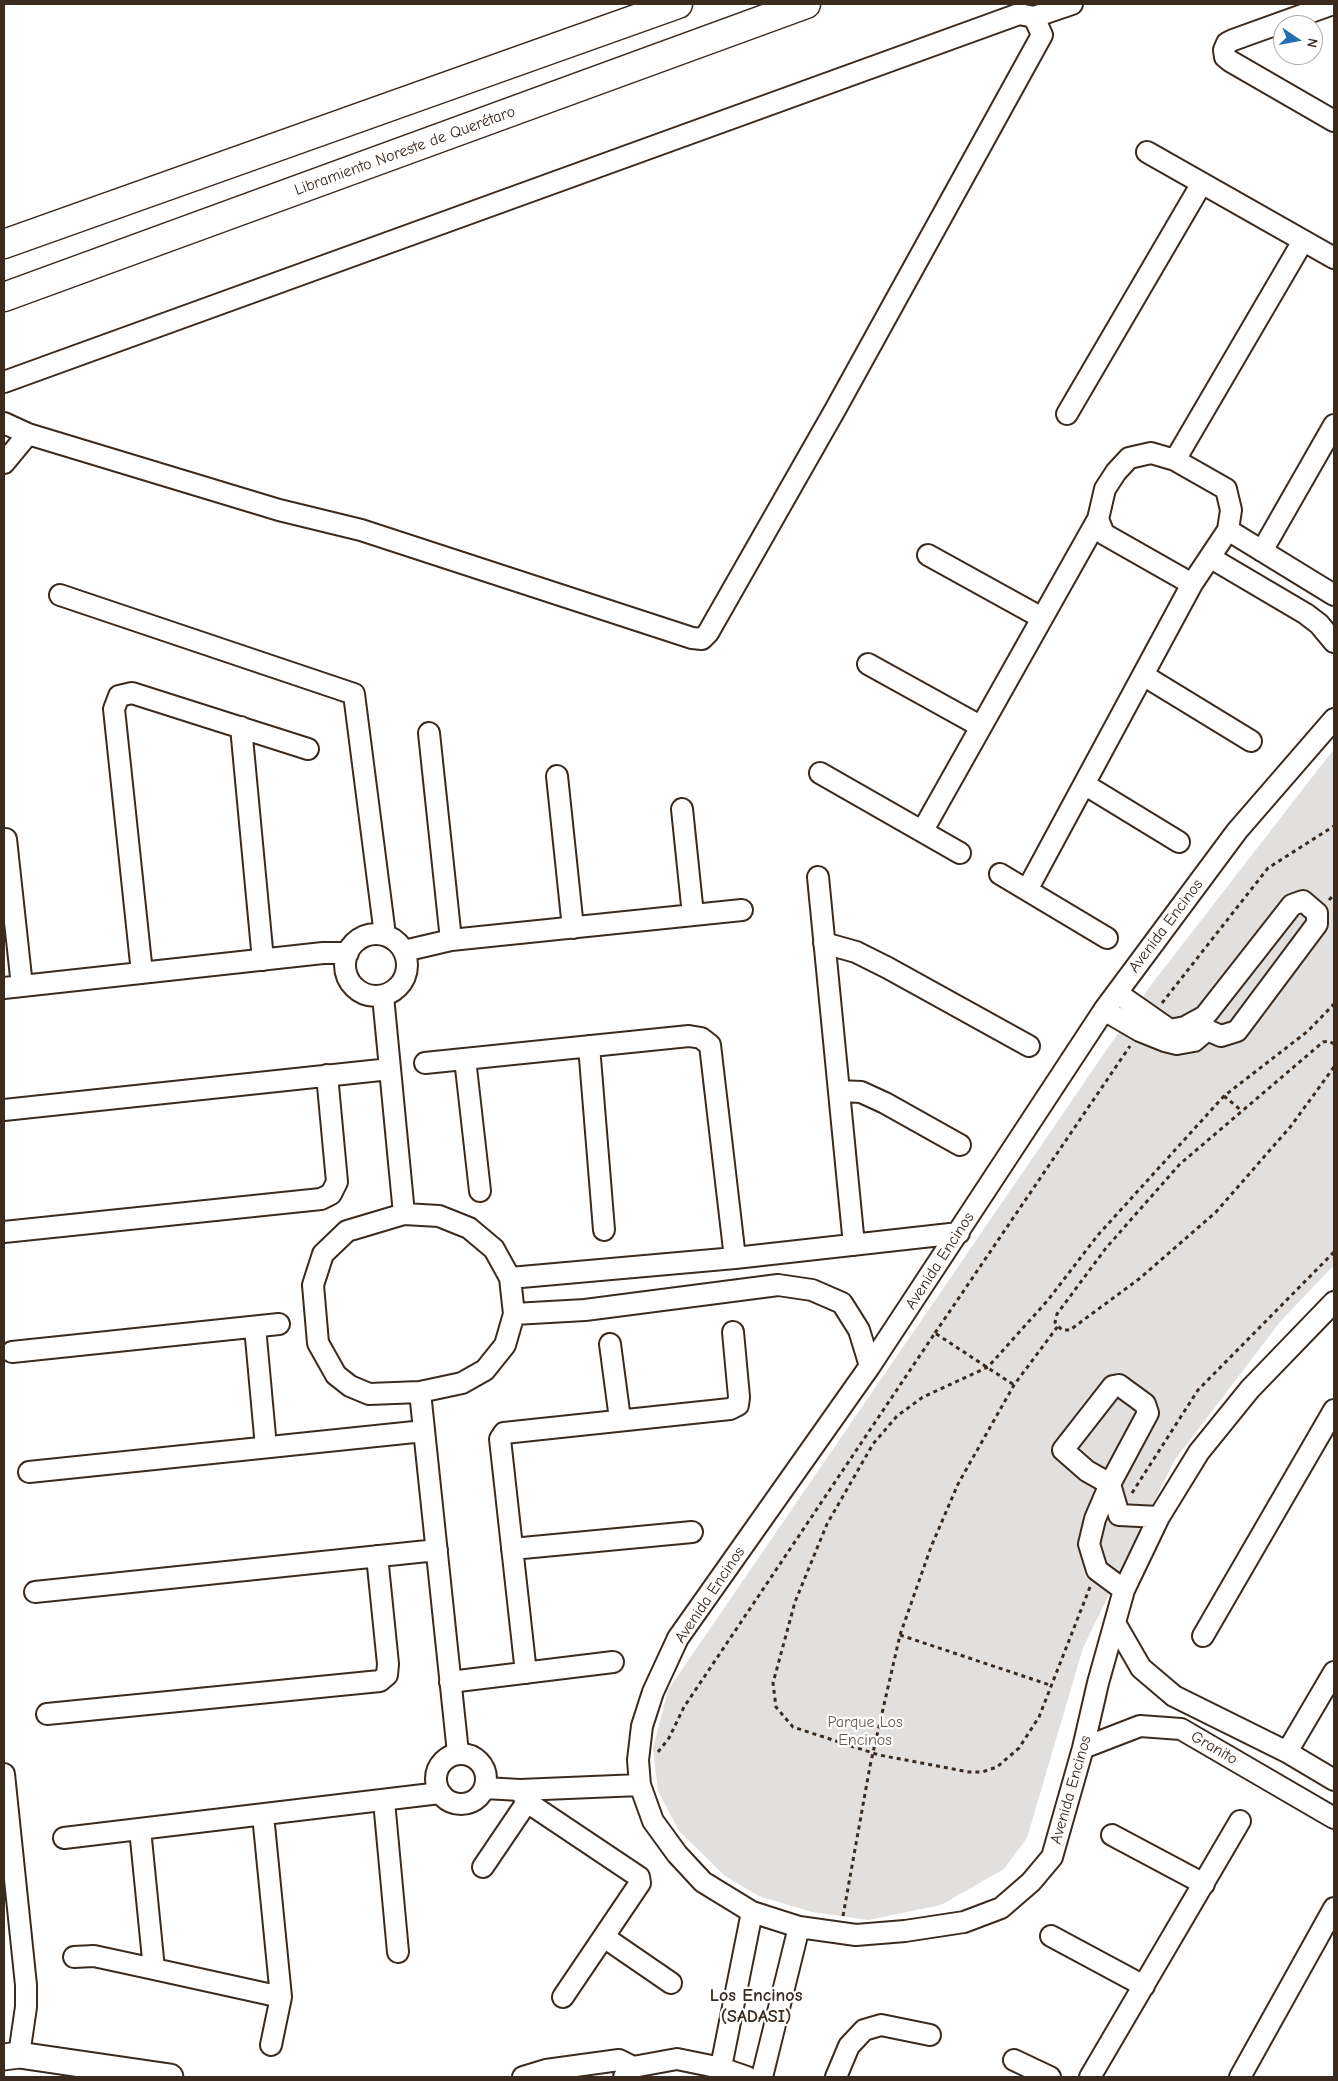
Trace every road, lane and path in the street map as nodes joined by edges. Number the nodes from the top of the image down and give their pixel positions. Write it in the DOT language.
graph roads {
  1 [pos="678,4"];
  2 [pos="806,4"];
  3 [pos="1072,4"];
  4 [pos="1333,4"];
  5 [pos="1034,17"];
  6 [pos="1334,121"];
  7 [pos="1147,152"];
  8 [pos="1202,183"];
  9 [pos="1303,241"];
  10 [pos="4,244"];
  11 [pos="1334,258"];
  12 [pos="4,297"];
  13 [pos="4,382"];
  14 [pos="1067,414"];
  15 [pos="4,424"];
  16 [pos="1334,425"];
  17 [pos="28,434"];
  18 [pos="1175,460"];
  19 [pos="4,463"];
  20 [pos="1098,519"];
  21 [pos="1228,530"];
  22 [pos="1262,551"];
  23 [pos="928,555"];
  24 [pos="1210,558"];
  25 [pos="1192,584"];
  26 [pos="60,595"];
  27 [pos="1334,595"];
  28 [pos="1042,618"];
  29 [pos="1334,642"];
  30 [pos="868,664"];
  31 [pos="1143,675"];
  32 [pos="1334,719"];
  33 [pos="242,726"];
  34 [pos="980,726"];
  35 [pos="429,733"];
  36 [pos="1251,741"];
  37 [pos="308,749"];
  38 [pos="820,773"];
  39 [pos="556,776"];
  40 [pos="1084,784"];
  41 [pos="682,809"];
  42 [pos="1334,826"];
  43 [pos="922,830"];
  44 [pos="6,839"];
  45 [pos="1178,842"];
  46 [pos="960,853"];
  47 [pos="1000,874"];
  48 [pos="818,877"];
  49 [pos="1026,890"];
  50 [pos="742,910"];
  51 [pos="693,915"];
  52 [pos="573,928"];
  53 [pos="385,935"];
  54 [pos="1107,938"];
  55 [pos="451,940"];
  56 [pos="824,943"];
  57 [pos="404,951"];
  58 [pos="348,953"];
  59 [pos="263,960"];
  60 [pos="142,973"];
  61 [pos="13,987"];
  62 [pos="1117,993"];
  63 [pos="383,996"];
  64 [pos="1104,1010"];
  65 [pos="1206,1023"];
  66 [pos="1146,1024"];
  67 [pos="1334,1044"];
  68 [pos="589,1046"];
  69 [pos="1029,1046"];
  70 [pos="464,1059"];
  71 [pos="425,1063"];
  72 [pos="1334,1067"];
  73 [pos="390,1069"];
  74 [pos="326,1075"];
  75 [pos="840,1091"];
  76 [pos="1224,1096"];
  77 [pos="4,1110"];
  78 [pos="1242,1112"];
  79 [pos="960,1145"];
  80 [pos="480,1192"];
  81 [pos="404,1214"];
  82 [pos="604,1230"];
  83 [pos="4,1232"];
  84 [pos="959,1233"];
  85 [pos="854,1245"];
  86 [pos="734,1258"];
  87 [pos="510,1278"];
  88 [pos="1334,1302"];
  89 [pos="514,1314"];
  90 [pos="279,1324"];
  91 [pos="1058,1326"];
  92 [pos="255,1327"];
  93 [pos="733,1332"];
  94 [pos="935,1333"];
  95 [pos="610,1344"];
  96 [pos="12,1352"];
  97 [pos="870,1366"];
  98 [pos="1014,1386"];
  99 [pos="420,1392"];
  100 [pos="1334,1410"];
  101 [pos="620,1419"];
  102 [pos="424,1431"];
  103 [pos="266,1447"];
  104 [pos="29,1472"];
  105 [pos="1110,1484"];
  106 [pos="1159,1517"];
  107 [pos="692,1532"];
  108 [pos="437,1550"];
  109 [pos="512,1550"];
  110 [pos="377,1556"];
  111 [pos="1124,1590"];
  112 [pos="35,1592"];
  113 [pos="1115,1623"];
  114 [pos="900,1635"];
  115 [pos="1203,1636"];
  116 [pos="613,1662"];
  117 [pos="1334,1672"];
  118 [pos="526,1673"];
  119 [pos="450,1682"];
  120 [pos="1050,1685"];
  121 [pos="47,1714"];
  122 [pos="1083,1748"];
  123 [pos="1287,1752"];
  124 [pos="458,1753"];
  125 [pos="638,1760"];
  126 [pos="4,1774"];
  127 [pos="1334,1780"];
  128 [pos="640,1785"];
  129 [pos="485,1788"];
  130 [pos="440,1793"];
  131 [pos="524,1796"];
  132 [pos="384,1801"];
  133 [pos="263,1815"];
  134 [pos="1334,1818"];
  135 [pos="1240,1821"];
  136 [pos="140,1829"];
  137 [pos="1112,1836"];
  138 [pos="64,1838"];
  139 [pos="483,1867"];
  140 [pos="1204,1884"];
  141 [pos="1334,1908"];
  142 [pos="752,1912"];
  143 [pos="799,1927"];
  144 [pos="840,1932"];
  145 [pos="1051,1936"];
  146 [pos="604,1937"];
  147 [pos="398,1952"];
  148 [pos="74,1957"];
  149 [pos="154,1969"];
  150 [pos="671,1983"];
  151 [pos="1144,1986"];
  152 [pos="281,1997"];
  153 [pos="563,1997"];
  154 [pos="930,2035"];
  155 [pos="271,2045"];
  156 [pos="11,2056"];
  157 [pos="1014,2060"];
  158 [pos="629,2072"];
  159 [pos="720,2073"];
  160 [pos="170,2077"];
  161 [pos="523,2077"];
  162 [pos="746,2077"];
  163 [pos="762,2077"];
  164 [pos="836,2077"];
  165 [pos="1050,2077"];
  166 [pos="1090,2077"];
  167 [pos="1240,2077"];
  1 -- 10 [label="highway"];
  2 -- 12 [label="highway, Libramiento Noreste de Querétaro"];
  3 -- 5 [label="street"];
  4 -- 6 [label="street"];
  5 -- 13 [label="street"];
  5 -- 17 [label="street"];
  7 -- 8 [label="street"];
  8 -- 9 [label="street"];
  8 -- 14 [label="street"];
  9 -- 11 [label="street"];
  9 -- 18 [label="street"];
  15 -- 17 [label="street"];
  16 -- 22 [label="street"];
  17 -- 19 [label="street"];
  18 -- 20 [label="street"];
  18 -- 21 [label="street"];
  20 -- 25 [label="street"];
  20 -- 28 [label="street"];
  21 -- 22 [label="street"];
  21 -- 24 [label="street"];
  22 -- 27 [label="street"];
  23 -- 28 [label="street"];
  24 -- 25 [label="street"];
  24 -- 29 [label="street"];
  25 -- 31 [label="street"];
  26 -- 53 [label="street"];
  28 -- 34 [label="street"];
  30 -- 34 [label="street"];
  31 -- 36 [label="street"];
  31 -- 40 [label="street"];
  32 -- 62 [label="street, Avenida Encinos"];
  33 -- 37 [label="street"];
  33 -- 59 [label="street"];
  33 -- 60 [label="street"];
  34 -- 43 [label="street"];
  35 -- 55 [label="street"];
  38 -- 43 [label="street"];
  39 -- 52 [label="street"];
  40 -- 45 [label="street"];
  40 -- 49 [label="street"];
  41 -- 51 [label="street"];
  42 -- 66 [label="path"];
  43 -- 46 [label="street"];
  44 -- 61 [label="street"];
  47 -- 49 [label="street"];
  48 -- 56 [label="street"];
  49 -- 54 [label="street"];
  50 -- 51 [label="street"];
  51 -- 52 [label="street"];
  52 -- 55 [label="street"];
  53 -- 57 [label="street"];
  53 -- 58 [label="street"];
  55 -- 57 [label="street"];
  56 -- 69 [label="street"];
  56 -- 75 [label="street"];
  57 -- 63 [label="street"];
  58 -- 59 [label="street"];
  58 -- 63 [label="street"];
  59 -- 60 [label="street"];
  60 -- 61 [label="street"];
  62 -- 64 [label="street, Avenida Encinos"];
  62 -- 66 [label="street"];
  63 -- 73 [label="street"];
  64 -- 66 [label="street"];
  64 -- 84 [label="street, Avenida Encinos"];
  65 -- 65 [label="street"];
  65 -- 66 [label="street"];
  66 -- 94 [label="path"];
  67 -- 78 [label="path"];
  68 -- 70 [label="street"];
  68 -- 82 [label="street"];
  68 -- 86 [label="street"];
  70 -- 71 [label="street"];
  70 -- 80 [label="street"];
  72 -- 91 [label="path"];
  73 -- 74 [label="street"];
  73 -- 81 [label="street"];
  74 -- 77 [label="street"];
  74 -- 83 [label="street"];
  75 -- 79 [label="street"];
  75 -- 85 [label="street"];
  76 -- 78 [label="path"];
  78 -- 91 [label="path"];
  81 -- 87 [label="street"];
  81 -- 99 [label="street"];
  84 -- 85 [label="street"];
  84 -- 97 [label="street, Avenida Encinos"];
  85 -- 86 [label="street"];
  86 -- 87 [label="street"];
  87 -- 89 [label="street"];
  88 -- 106 [label="street, Avenida Encinos"];
  89 -- 97 [label="street"];
  89 -- 99 [label="street"];
  90 -- 92 [label="street"];
  91 -- 98 [label="path"];
  92 -- 96 [label="street"];
  92 -- 103 [label="street"];
  93 -- 101 [label="street"];
  94 -- 98 [label="path"];
  94 -- 125 [label="path"];
  95 -- 101 [label="street"];
  97 -- 125 [label="street, Avenida Encinos"];
  98 -- 114 [label="path"];
  99 -- 102 [label="street"];
  100 -- 115 [label="street"];
  101 -- 109 [label="street"];
  102 -- 103 [label="street"];
  102 -- 108 [label="street"];
  103 -- 104 [label="street"];
  105 -- 105 [label="street"];
  105 -- 106 [label="street"];
  105 -- 111 [label="street"];
  106 -- 111 [label="street, Avenida Encinos"];
  107 -- 109 [label="street"];
  108 -- 110 [label="street"];
  108 -- 119 [label="street"];
  109 -- 118 [label="street"];
  110 -- 112 [label="street"];
  110 -- 121 [label="street"];
  111 -- 113 [label="street, Avenida Encinos"];
  113 -- 122 [label="street, Avenida Encinos"];
  113 -- 123 [label="street, Granito"];
  114 -- 120 [label="path"];
  114 -- 144 [label="path, bridge"];
  116 -- 118 [label="street"];
  117 -- 123 [label="street"];
  118 -- 119 [label="street"];
  119 -- 124 [label="street"];
  122 -- 134 [label="street, Granito"];
  122 -- 144 [label="street, Avenida Encinos"];
  123 -- 127 [label="street, Granito"];
  124 -- 129 [label="street"];
  124 -- 130 [label="street"];
  125 -- 128 [label="street, Avenida Encinos"];
  126 -- 156 [label="street"];
  128 -- 131 [label="street"];
  128 -- 142 [label="street, Avenida Encinos"];
  129 -- 130 [label="street"];
  129 -- 131 [label="street"];
  130 -- 132 [label="street"];
  131 -- 139 [label="street"];
  131 -- 146 [label="street"];
  132 -- 133 [label="street"];
  132 -- 147 [label="street"];
  133 -- 136 [label="street"];
  133 -- 152 [label="street"];
  135 -- 140 [label="street"];
  136 -- 138 [label="street"];
  136 -- 149 [label="street"];
  137 -- 140 [label="street"];
  140 -- 151 [label="street"];
  141 -- 167 [label="street"];
  142 -- 143 [label="street, Avenida Encinos"];
  142 -- 159 [label="street"];
  143 -- 144 [label="street, Avenida Encinos"];
  143 -- 163 [label="street"];
  145 -- 151 [label="street"];
  146 -- 150 [label="street"];
  146 -- 153 [label="street"];
  148 -- 149 [label="street"];
  149 -- 152 [label="street"];
  151 -- 166 [label="street"];
  152 -- 155 [label="street"];
  154 -- 164 [label="street"];
  156 -- 160 [label="main road"];
  157 -- 165 [label="street"];
  158 -- 159 [label="street"];
  158 -- 161 [label="street"];
  159 -- 162 [label="street"];
}
